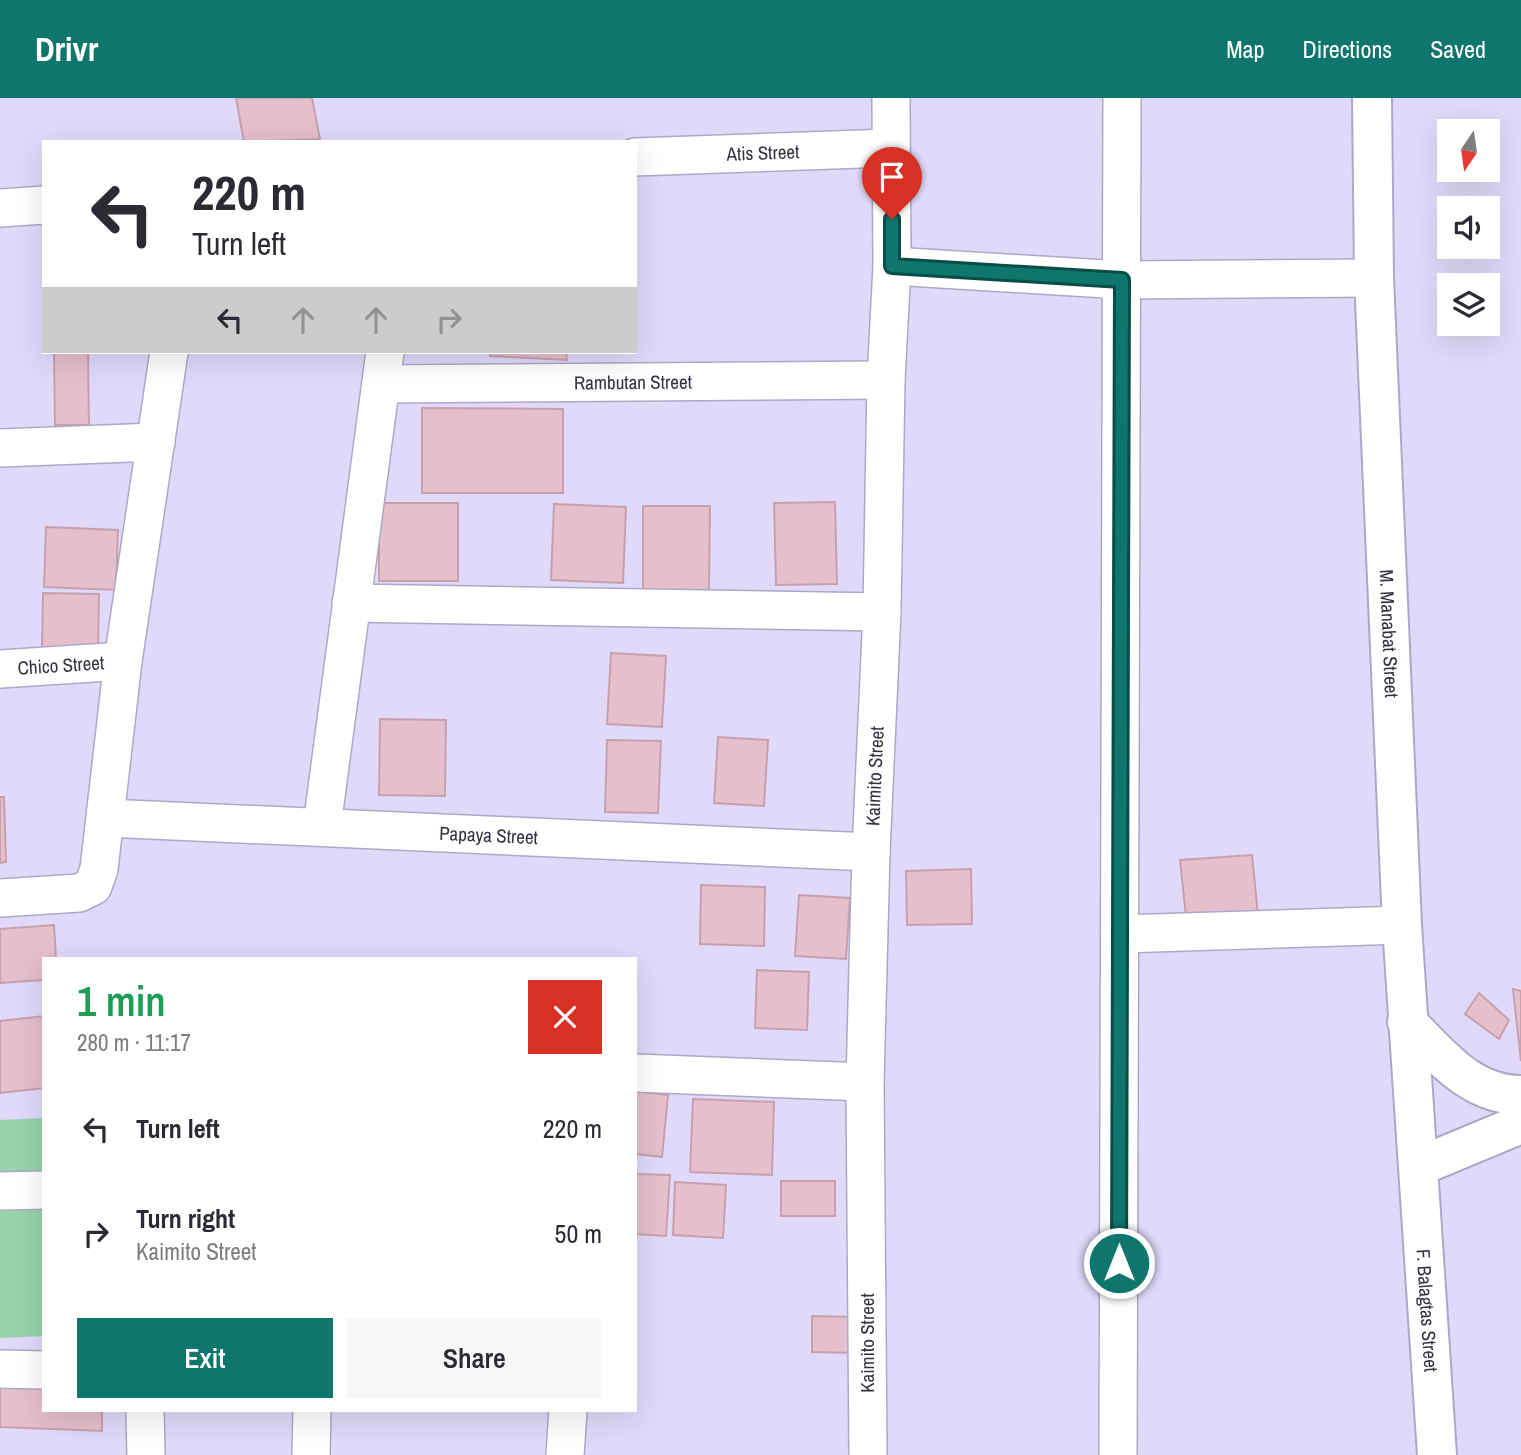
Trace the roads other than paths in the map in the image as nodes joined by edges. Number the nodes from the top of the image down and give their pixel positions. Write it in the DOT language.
graph roads {
  1 [pos="891,98"];
  2 [pos="1122,98"];
  3 [pos="1372,98"];
  4 [pos="890,148"];
  5 [pos="637,157"];
  6 [pos="42,205"];
  7 [pos="0,208"];
  8 [pos="892,266"];
  9 [pos="1374,278"];
  10 [pos="1122,280"];
  11 [pos="169,354"];
  12 [pos="383,368"];
  13 [pos="886,380"];
  14 [pos="156,442"];
  15 [pos="0,448"];
  16 [pos="351,603"];
  17 [pos="882,612"];
  18 [pos="123,661"];
  19 [pos="0,669"];
  20 [pos="106,818"];
  21 [pos="322,827"];
  22 [pos="871,852"];
  23 [pos="0,898"];
  24 [pos="1402,925"];
  25 [pos="1121,934"];
  26 [pos="1407,1022"];
  27 [pos="637,1073"];
  28 [pos="865,1082"];
  29 [pos="1521,1095"];
  30 [pos="1521,1124"];
  31 [pos="1420,1166"];
  32 [pos="42,1190"];
  33 [pos="0,1192"];
  34 [pos="0,1369"];
  35 [pos="42,1370"];
  36 [pos="145,1412"];
  37 [pos="312,1412"];
  38 [pos="568,1412"];
  39 [pos="146,1455"];
  40 [pos="312,1455"];
  41 [pos="565,1455"];
  42 [pos="868,1455"];
  43 [pos="1118,1455"];
  44 [pos="1437,1455"];
  1 -- 4 [label="street, Kaimito Street"];
  2 -- 10 [label="street"];
  3 -- 9 [label="main road, M. Manabat Street"];
  4 -- 5 [label="street, Atis Street"];
  4 -- 8 [label="street, Kaimito Street"];
  6 -- 7 [label="street"];
  8 -- 10 [label="street"];
  8 -- 13 [label="street, Kaimito Street"];
  9 -- 10 [label="street"];
  9 -- 24 [label="main road, M. Manabat Street"];
  10 -- 25 [label="street"];
  11 -- 14 [label="street"];
  12 -- 13 [label="street, Rambutan Street"];
  12 -- 16 [label="street"];
  13 -- 17 [label="street, Kaimito Street"];
  14 -- 15 [label="street"];
  14 -- 18 [label="street"];
  16 -- 17 [label="street"];
  16 -- 21 [label="street"];
  17 -- 22 [label="street, Kaimito Street"];
  18 -- 19 [label="street, Chico Street"];
  18 -- 20 [label="street"];
  20 -- 21 [label="street, Papaya Street"];
  20 -- 23 [label="street"];
  21 -- 22 [label="street, Papaya Street"];
  22 -- 28 [label="street, Kaimito Street"];
  24 -- 25 [label="street"];
  24 -- 26 [label="main road, M. Manabat Street"];
  25 -- 43 [label="street"];
  26 -- 29 [label="main road"];
  26 -- 31 [label="main road, M. Manabat Street"];
  27 -- 28 [label="street"];
  28 -- 42 [label="street, Kaimito Street"];
  30 -- 31 [label="main road"];
  31 -- 44 [label="main road, F. Balagtas Street"];
  32 -- 33 [label="street"];
  34 -- 35 [label="street"];
  36 -- 39 [label="street"];
  37 -- 40 [label="street"];
  38 -- 41 [label="street"];
}
